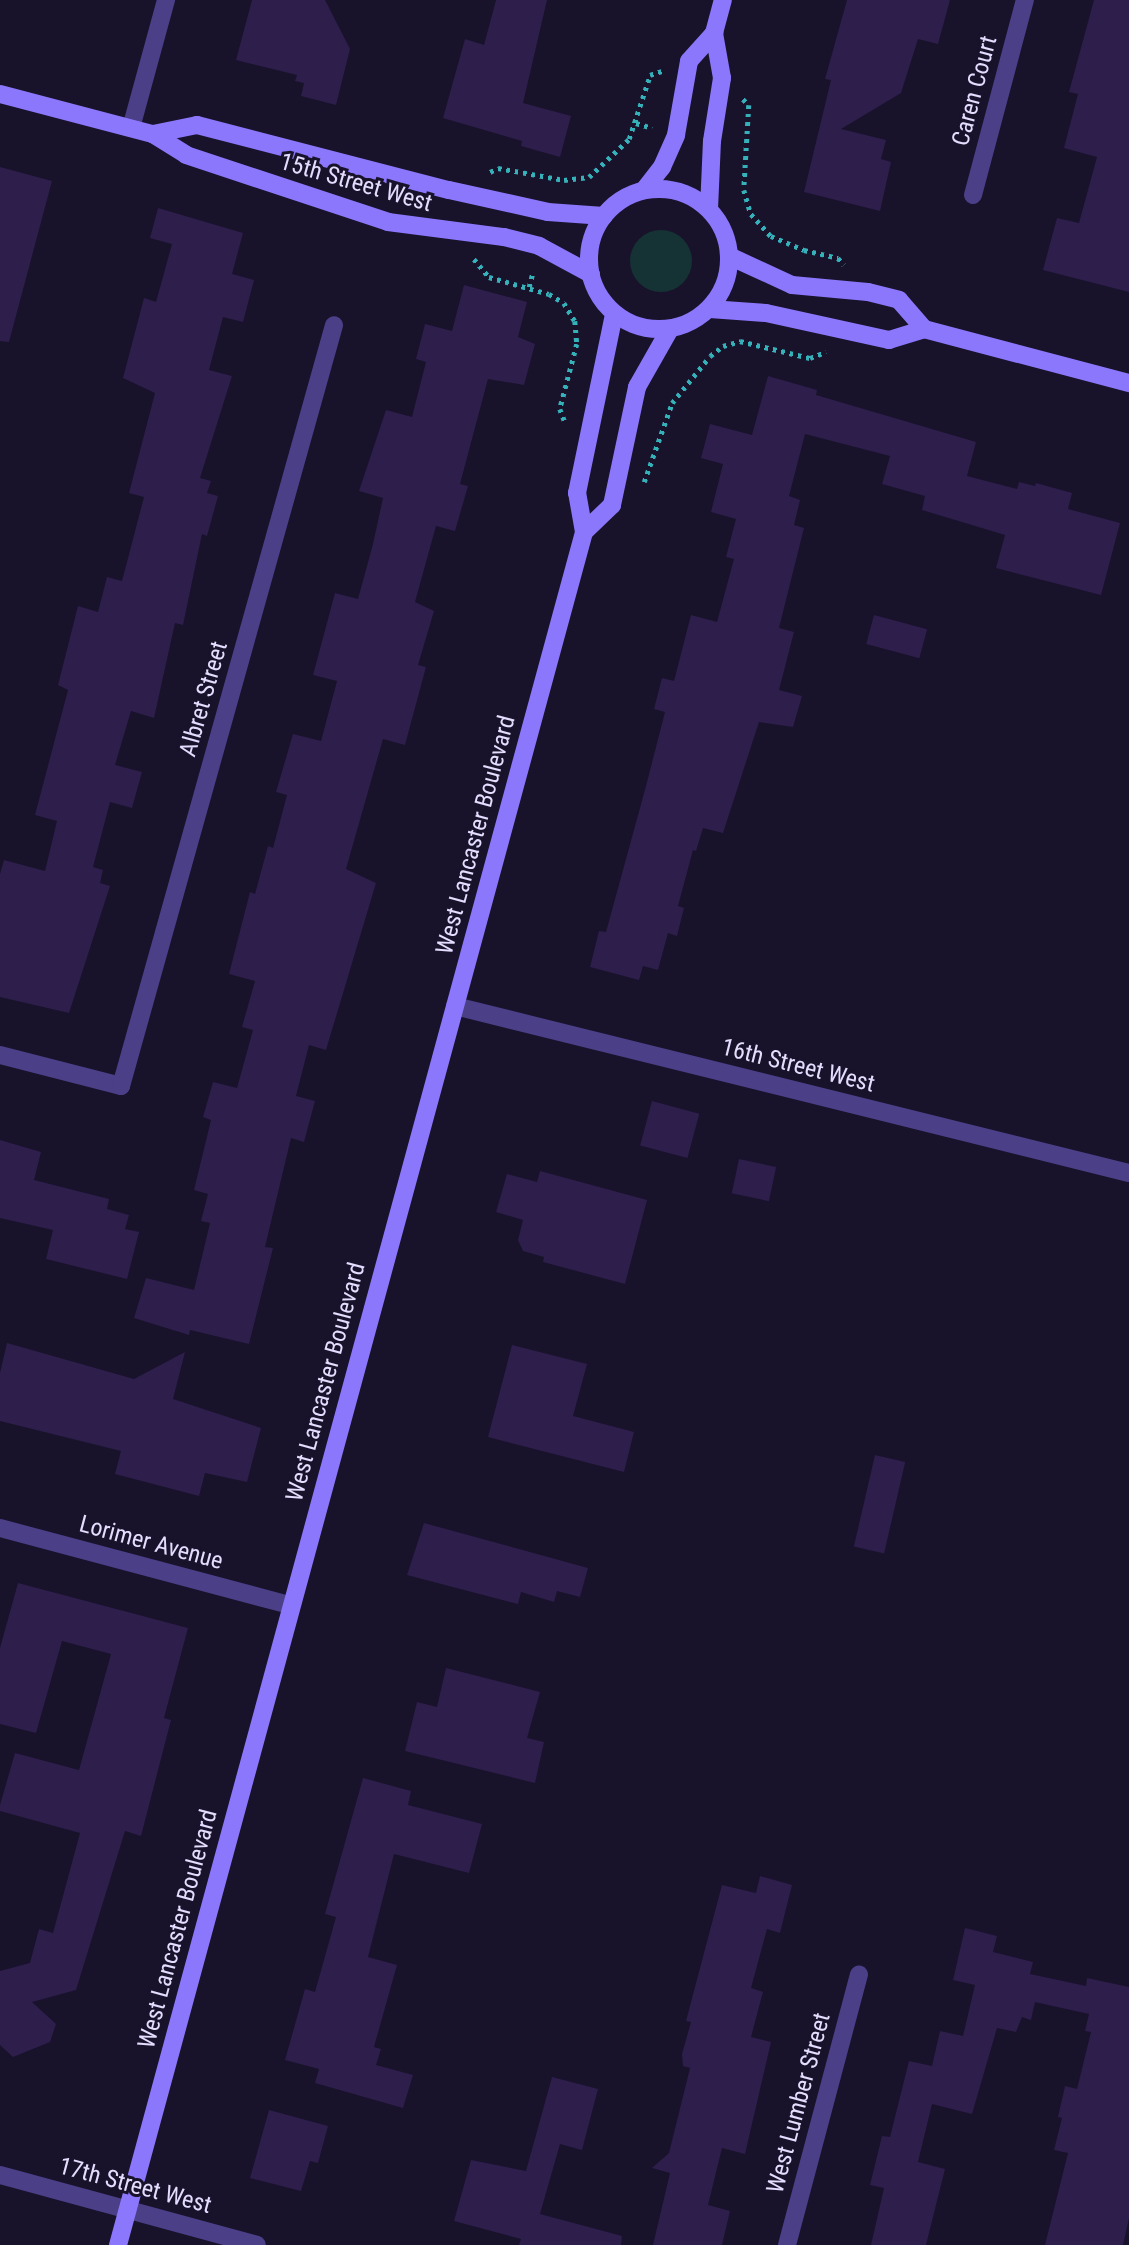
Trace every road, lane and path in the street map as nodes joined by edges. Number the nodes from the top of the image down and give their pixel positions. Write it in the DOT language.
graph roads {
  1 [pos="166,0"];
  2 [pos="723,0"];
  3 [pos="1025,0"];
  4 [pos="715,33"];
  5 [pos="650,75"];
  6 [pos="0,94"];
  7 [pos="749,105"];
  8 [pos="131,128"];
  9 [pos="153,134"];
  10 [pos="498,168"];
  11 [pos="644,190"];
  12 [pos="973,195"];
  13 [pos="709,209"];
  14 [pos="604,216"];
  15 [pos="729,256"];
  16 [pos="838,258"];
  17 [pos="591,274"];
  18 [pos="489,277"];
  19 [pos="710,309"];
  20 [pos="614,314"];
  21 [pos="334,325"];
  22 [pos="670,329"];
  23 [pos="924,329"];
  24 [pos="810,358"];
  25 [pos="1129,383"];
  26 [pos="560,409"];
  27 [pos="648,479"];
  28 [pos="584,532"];
  29 [pos="455,1006"];
  30 [pos="0,1055"];
  31 [pos="1129,1173"];
  32 [pos="0,1528"];
  33 [pos="290,1605"];
  34 [pos="859,1974"];
  35 [pos="0,2175"];
  36 [pos="128,2208"];
  37 [pos="118,2245"];
  38 [pos="257,2245"];
  39 [pos="787,2245"];
  1 -- 8 [label="street"];
  2 -- 4 [label="street"];
  3 -- 12 [label="street, Caren Court"];
  4 -- 11 [label="street"];
  4 -- 13 [label="street"];
  5 -- 10 [label="path"];
  6 -- 8 [label="street, 15th Street West"];
  7 -- 16 [label="path"];
  8 -- 9 [label="street, 15th Street West"];
  9 -- 14 [label="street, 15th Street West"];
  9 -- 17 [label="street, 15th Street West"];
  11 -- 13 [label="street"];
  11 -- 14 [label="street"];
  13 -- 15 [label="street"];
  14 -- 17 [label="street"];
  15 -- 19 [label="street"];
  15 -- 23 [label="street"];
  17 -- 20 [label="street"];
  18 -- 26 [label="path"];
  19 -- 22 [label="street"];
  19 -- 23 [label="street"];
  20 -- 22 [label="street"];
  20 -- 28 [label="street, West Lancaster Boulevard"];
  21 -- 30 [label="street, Albret Street"];
  22 -- 28 [label="street"];
  23 -- 25 [label="street"];
  24 -- 27 [label="path"];
  28 -- 29 [label="street, West Lancaster Boulevard"];
  29 -- 31 [label="street, 16th Street West"];
  29 -- 33 [label="street, West Lancaster Boulevard"];
  32 -- 33 [label="street, Lorimer Avenue"];
  33 -- 36 [label="street, West Lancaster Boulevard"];
  34 -- 39 [label="street, West Lumber Street"];
  35 -- 36 [label="street, 17th Street West"];
  36 -- 37 [label="street, West Lancaster Boulevard"];
  36 -- 38 [label="street, 17th Street West"];
}
